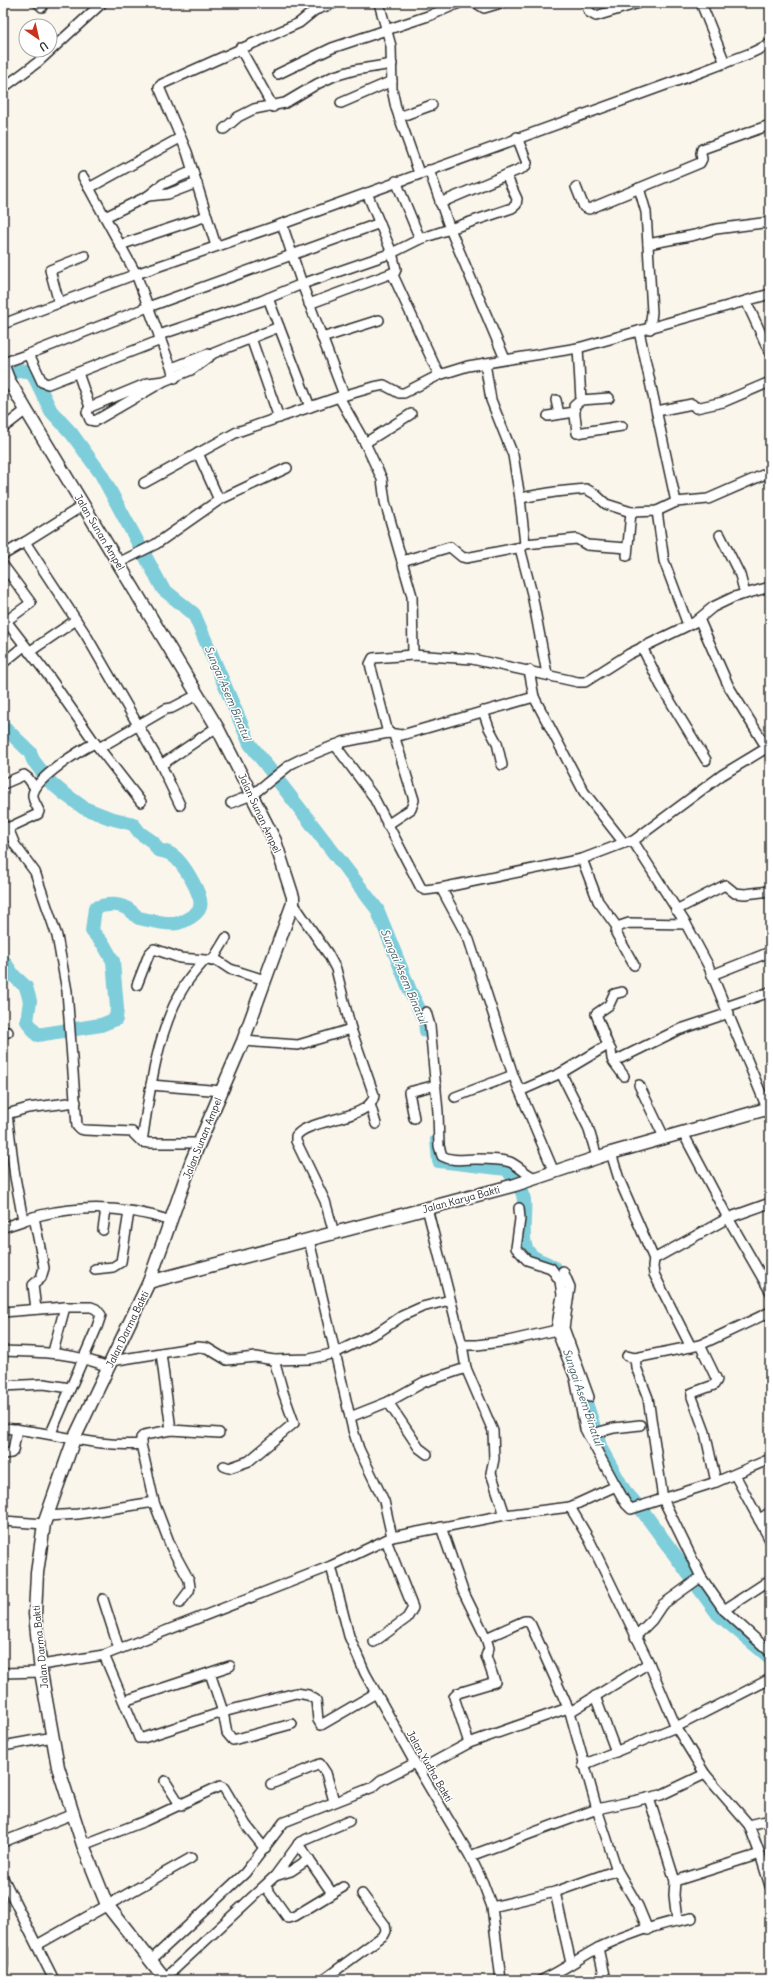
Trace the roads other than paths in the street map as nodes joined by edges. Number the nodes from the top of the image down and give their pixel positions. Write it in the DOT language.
graph roads {
  1 [pos="102,3"];
  2 [pos="334,3"];
  3 [pos="379,3"];
  4 [pos="459,3"];
  5 [pos="476,3"];
  6 [pos="501,3"];
  7 [pos="586,3"];
  8 [pos="639,3"];
  9 [pos="701,3"];
  10 [pos="628,5"];
  11 [pos="386,29"];
  12 [pos="770,44"];
  13 [pos="240,48"];
  14 [pos="725,63"];
  15 [pos="392,64"];
  16 [pos="278,74"];
  17 [pos="392,81"];
  18 [pos="3,88"];
  19 [pos="341,103"];
  20 [pos="432,105"];
  21 [pos="273,107"];
  22 [pos="399,117"];
  23 [pos="770,124"];
  24 [pos="224,129"];
  25 [pos="517,137"];
  26 [pos="180,138"];
  27 [pos="429,170"];
  28 [pos="193,171"];
  29 [pos="419,173"];
  30 [pos="506,175"];
  31 [pos="83,177"];
  32 [pos="396,181"];
  33 [pos="197,183"];
  34 [pos="576,187"];
  35 [pos="89,188"];
  36 [pos="638,188"];
  37 [pos="367,193"];
  38 [pos="148,196"];
  39 [pos="440,203"];
  40 [pos="208,216"];
  41 [pos="105,217"];
  42 [pos="770,222"];
  43 [pos="380,223"];
  44 [pos="282,224"];
  45 [pos="450,229"];
  46 [pos="420,240"];
  47 [pos="648,244"];
  48 [pos="120,245"];
  49 [pos="216,246"];
  50 [pos="392,253"];
  51 [pos="292,255"];
  52 [pos="85,256"];
  53 [pos="392,273"];
  54 [pos="136,274"];
  55 [pos="302,284"];
  56 [pos="770,294"];
  57 [pos="268,298"];
  58 [pos="746,301"];
  59 [pos="59,303"];
  60 [pos="309,304"];
  61 [pos="148,307"];
  62 [pos="379,320"];
  63 [pos="3,324"];
  64 [pos="279,327"];
  65 [pos="650,329"];
  66 [pos="639,331"];
  67 [pos="160,338"];
  68 [pos="251,338"];
  69 [pos="322,338"];
  70 [pos="578,348"];
  71 [pos="214,353"];
  72 [pos="29,354"];
  73 [pos="770,354"];
  74 [pos="505,359"];
  75 [pos="485,363"];
  76 [pos="172,368"];
  77 [pos="4,369"];
  78 [pos="78,373"];
  79 [pos="439,375"];
  80 [pos="175,378"];
  81 [pos="164,382"];
  82 [pos="770,382"];
  83 [pos="341,396"];
  84 [pos="609,398"];
  85 [pos="556,400"];
  86 [pos="581,400"];
  87 [pos="90,406"];
  88 [pos="310,407"];
  89 [pos="26,410"];
  90 [pos="657,411"];
  91 [pos="574,412"];
  92 [pos="411,414"];
  93 [pos="558,414"];
  94 [pos="548,416"];
  95 [pos="279,418"];
  96 [pos="622,426"];
  97 [pos="3,428"];
  98 [pos="365,443"];
  99 [pos="198,453"];
  100 [pos="287,468"];
  101 [pos="770,472"];
  102 [pos="144,483"];
  103 [pos="520,498"];
  104 [pos="219,500"];
  105 [pos="676,502"];
  106 [pos="84,504"];
  107 [pos="656,511"];
  108 [pos="631,512"];
  109 [pos="720,536"];
  110 [pos="25,542"];
  111 [pos="523,546"];
  112 [pos="3,555"];
  113 [pos="402,561"];
  114 [pos="118,563"];
  115 [pos="3,566"];
  116 [pos="770,587"];
  117 [pos="744,594"];
  118 [pos="4,619"];
  119 [pos="699,619"];
  120 [pos="76,620"];
  121 [pos="688,625"];
  122 [pos="642,647"];
  123 [pos="27,649"];
  124 [pos="413,655"];
  125 [pos="3,663"];
  126 [pos="529,670"];
  127 [pos="547,674"];
  128 [pos="197,695"];
  129 [pos="534,697"];
  130 [pos="483,711"];
  131 [pos="137,726"];
  132 [pos="217,727"];
  133 [pos="391,734"];
  134 [pos="335,745"];
  135 [pos="97,746"];
  136 [pos="769,749"];
  137 [pos="706,760"];
  138 [pos="161,765"];
  139 [pos="502,765"];
  140 [pos="3,784"];
  141 [pos="35,788"];
  142 [pos="252,796"];
  143 [pos="141,802"];
  144 [pos="231,803"];
  145 [pos="180,805"];
  146 [pos="387,825"];
  147 [pos="5,827"];
  148 [pos="633,840"];
  149 [pos="624,843"];
  150 [pos="582,859"];
  151 [pos="441,888"];
  152 [pos="770,892"];
  153 [pos="292,903"];
  154 [pos="676,910"];
  155 [pos="686,924"];
  156 [pos="617,927"];
  157 [pos="226,938"];
  158 [pos="770,952"];
  159 [pos="208,961"];
  160 [pos="634,965"];
  161 [pos="712,975"];
  162 [pos="265,980"];
  163 [pos="137,985"];
  164 [pos="622,992"];
  165 [pos="770,992"];
  166 [pos="727,1010"];
  167 [pos="426,1012"];
  168 [pos="351,1030"];
  169 [pos="243,1041"];
  170 [pos="608,1045"];
  171 [pos="613,1061"];
  172 [pos="561,1073"];
  173 [pos="513,1075"];
  174 [pos="624,1076"];
  175 [pos="151,1085"];
  176 [pos="435,1085"];
  177 [pos="639,1085"];
  178 [pos="222,1091"];
  179 [pos="520,1091"];
  180 [pos="455,1097"];
  181 [pos="76,1102"];
  182 [pos="370,1104"];
  183 [pos="769,1108"];
  184 [pos="5,1115"];
  185 [pos="414,1118"];
  186 [pos="376,1124"];
  187 [pos="683,1133"];
  188 [pos="664,1137"];
  189 [pos="142,1142"];
  190 [pos="200,1143"];
  191 [pos="611,1153"];
  192 [pos="598,1158"];
  193 [pos="554,1172"];
  194 [pos="526,1181"];
  195 [pos="770,1203"];
  196 [pos="427,1208"];
  197 [pos="519,1208"];
  198 [pos="106,1209"];
  199 [pos="129,1212"];
  200 [pos="34,1217"];
  201 [pos="728,1218"];
  202 [pos="23,1220"];
  203 [pos="171,1221"];
  204 [pos="3,1227"];
  205 [pos="103,1230"];
  206 [pos="334,1233"];
  207 [pos="309,1240"];
  208 [pos="654,1259"];
  209 [pos="95,1269"];
  210 [pos="563,1271"];
  211 [pos="150,1282"];
  212 [pos="566,1288"];
  213 [pos="770,1291"];
  214 [pos="450,1300"];
  215 [pos="65,1306"];
  216 [pos="36,1309"];
  217 [pos="3,1312"];
  218 [pos="770,1312"];
  219 [pos="560,1329"];
  220 [pos="462,1344"];
  221 [pos="700,1345"];
  222 [pos="691,1347"];
  223 [pos="3,1351"];
  224 [pos="53,1352"];
  225 [pos="161,1353"];
  226 [pos="335,1353"];
  227 [pos="90,1360"];
  228 [pos="274,1360"];
  229 [pos="110,1364"];
  230 [pos="466,1368"];
  231 [pos="3,1386"];
  232 [pos="70,1388"];
  233 [pos="589,1397"];
  234 [pos="388,1402"];
  235 [pos="350,1417"];
  236 [pos="640,1425"];
  237 [pos="3,1428"];
  238 [pos="17,1429"];
  239 [pos="171,1430"];
  240 [pos="51,1433"];
  241 [pos="219,1433"];
  242 [pos="589,1435"];
  243 [pos="67,1437"];
  244 [pos="141,1444"];
  245 [pos="3,1454"];
  246 [pos="427,1454"];
  247 [pos="770,1458"];
  248 [pos="224,1466"];
  249 [pos="735,1475"];
  250 [pos="716,1482"];
  251 [pos="616,1486"];
  252 [pos="664,1499"];
  253 [pos="154,1502"];
  254 [pos="570,1506"];
  255 [pos="770,1512"];
  256 [pos="505,1515"];
  257 [pos="45,1520"];
  258 [pos="759,1520"];
  259 [pos="11,1521"];
  260 [pos="441,1526"];
  261 [pos="389,1538"];
  262 [pos="770,1540"];
  263 [pos="331,1566"];
  264 [pos="698,1580"];
  265 [pos="770,1580"];
  266 [pos="103,1599"];
  267 [pos="180,1603"];
  268 [pos="724,1610"];
  269 [pos="635,1637"];
  270 [pos="486,1638"];
  271 [pos="374,1642"];
  272 [pos="768,1647"];
  273 [pos="119,1649"];
  274 [pos="104,1655"];
  275 [pos="649,1663"];
  276 [pos="230,1666"];
  277 [pos="41,1668"];
  278 [pos="3,1673"];
  279 [pos="210,1673"];
  280 [pos="770,1679"];
  281 [pos="376,1693"];
  282 [pos="596,1696"];
  283 [pos="124,1701"];
  284 [pos="569,1710"];
  285 [pos="223,1712"];
  286 [pos="292,1724"];
  287 [pos="676,1727"];
  288 [pos="53,1737"];
  289 [pos="469,1742"];
  290 [pos="3,1746"];
  291 [pos="616,1752"];
  292 [pos="583,1765"];
  293 [pos="417,1767"];
  294 [pos="705,1774"];
  295 [pos="165,1781"];
  296 [pos="271,1784"];
  297 [pos="649,1798"];
  298 [pos="334,1801"];
  299 [pos="181,1806"];
  300 [pos="596,1809"];
  301 [pos="73,1814"];
  302 [pos="770,1820"];
  303 [pos="349,1821"];
  304 [pos="749,1826"];
  305 [pos="3,1842"];
  306 [pos="298,1844"];
  307 [pos="83,1845"];
  308 [pos="265,1848"];
  309 [pos="760,1854"];
  310 [pos="470,1856"];
  311 [pos="191,1858"];
  312 [pos="309,1859"];
  313 [pos="617,1870"];
  314 [pos="275,1876"];
  315 [pos="3,1878"];
  316 [pos="675,1881"];
  317 [pos="265,1886"];
  318 [pos="770,1886"];
  319 [pos="343,1887"];
  320 [pos="555,1892"];
  321 [pos="332,1893"];
  322 [pos="362,1894"];
  323 [pos="107,1905"];
  324 [pos="492,1908"];
  325 [pos="692,1918"];
  326 [pos="677,1921"];
  327 [pos="648,1930"];
  328 [pos="37,1945"];
  329 [pos="598,1948"];
  330 [pos="3,1949"];
  331 [pos="150,1961"];
  332 [pos="571,1963"];
  333 [pos="3,1966"];
  334 [pos="165,1979"];
  335 [pos="54,1980"];
  336 [pos="323,1980"];
  337 [pos="501,1980"];
  338 [pos="542,1980"];
  339 [pos="605,1980"];
  1 -- 18 [label="street"];
  2 -- 13 [label="street"];
  3 -- 11 [label="street"];
  4 -- 11 [label="street"];
  5 -- 6 [label="street"];
  7 -- 10 [label="street"];
  8 -- 10 [label="street"];
  9 -- 14 [label="street"];
  11 -- 15 [label="street"];
  11 -- 16 [label="street"];
  12 -- 14 [label="street"];
  13 -- 21 [label="street"];
  13 -- 26 [label="street"];
  14 -- 25 [label="street"];
  15 -- 17 [label="street"];
  15 -- 21 [label="street"];
  17 -- 19 [label="street"];
  17 -- 22 [label="street"];
  20 -- 22 [label="street"];
  21 -- 24 [label="street"];
  22 -- 29 [label="street"];
  23 -- 36 [label="street"];
  25 -- 27 [label="street"];
  25 -- 30 [label="street"];
  26 -- 28 [label="street"];
  26 -- 35 [label="street"];
  27 -- 29 [label="street"];
  27 -- 39 [label="street"];
  28 -- 33 [label="street"];
  28 -- 38 [label="street"];
  29 -- 32 [label="street"];
  30 -- 39 [label="street"];
  30 -- 45 [label="street"];
  31 -- 35 [label="street"];
  32 -- 37 [label="street"];
  32 -- 46 [label="street"];
  33 -- 38 [label="street"];
  33 -- 40 [label="street"];
  34 -- 36 [label="street"];
  35 -- 41 [label="street"];
  36 -- 47 [label="street"];
  37 -- 43 [label="street"];
  37 -- 44 [label="street"];
  38 -- 41 [label="street"];
  39 -- 45 [label="street"];
  40 -- 48 [label="street"];
  40 -- 49 [label="street"];
  41 -- 48 [label="street"];
  42 -- 47 [label="street"];
  43 -- 50 [label="street"];
  43 -- 51 [label="street"];
  44 -- 49 [label="street"];
  44 -- 51 [label="street"];
  45 -- 46 [label="street"];
  45 -- 74 [label="street"];
  46 -- 50 [label="street"];
  47 -- 65 [label="street"];
  48 -- 54 [label="street"];
  49 -- 54 [label="street"];
  50 -- 53 [label="street"];
  50 -- 55 [label="street"];
  51 -- 55 [label="street"];
  51 -- 61 [label="street"];
  52 -- 59 [label="street"];
  53 -- 60 [label="street"];
  53 -- 79 [label="street"];
  54 -- 59 [label="street"];
  54 -- 61 [label="street"];
  55 -- 57 [label="street"];
  55 -- 60 [label="street"];
  56 -- 58 [label="street"];
  57 -- 64 [label="street"];
  57 -- 67 [label="street"];
  58 -- 65 [label="street"];
  58 -- 73 [label="street"];
  59 -- 63 [label="street"];
  60 -- 69 [label="street"];
  61 -- 67 [label="street"];
  61 -- 72 [label="street"];
  62 -- 69 [label="street"];
  64 -- 68 [label="street"];
  64 -- 88 [label="street"];
  65 -- 66 [label="street"];
  66 -- 70 [label="street"];
  66 -- 90 [label="street"];
  67 -- 76 [label="street"];
  67 -- 78 [label="street"];
  68 -- 71 [label="street"];
  68 -- 95 [label="street"];
  69 -- 83 [label="street"];
  70 -- 74 [label="street"];
  70 -- 86 [label="street"];
  71 -- 76 [label="street"];
  71 -- 80 [label="street"];
  72 -- 77 [label="street"];
  72 -- 78 [label="street"];
  74 -- 75 [label="street"];
  75 -- 79 [label="street"];
  75 -- 103 [label="street"];
  76 -- 80 [label="street"];
  77 -- 89 [label="street, Jalan Sunan Ampel"];
  78 -- 87 [label="street"];
  79 -- 83 [label="street"];
  80 -- 81 [label="street"];
  81 -- 87 [label="street"];
  81 -- 87 [label="street"];
  82 -- 90 [label="street"];
  83 -- 88 [label="street"];
  83 -- 98 [label="street"];
  84 -- 86 [label="street"];
  85 -- 93 [label="street"];
  86 -- 91 [label="street"];
  88 -- 95 [label="street"];
  89 -- 97 [label="street"];
  89 -- 106 [label="street, Jalan Sunan Ampel"];
  90 -- 105 [label="street"];
  91 -- 93 [label="street"];
  91 -- 96 [label="street"];
  92 -- 98 [label="street"];
  93 -- 94 [label="street"];
  95 -- 99 [label="street"];
  98 -- 113 [label="street"];
  99 -- 102 [label="street"];
  99 -- 104 [label="street"];
  100 -- 104 [label="street"];
  101 -- 105 [label="street"];
  103 -- 108 [label="street"];
  103 -- 111 [label="street"];
  104 -- 114 [label="street"];
  105 -- 107 [label="street"];
  106 -- 110 [label="street"];
  106 -- 114 [label="street, Jalan Sunan Ampel"];
  107 -- 108 [label="street"];
  107 -- 121 [label="street"];
  108 -- 111 [label="street"];
  109 -- 117 [label="street"];
  110 -- 112 [label="street"];
  110 -- 120 [label="street"];
  111 -- 113 [label="street"];
  111 -- 127 [label="street"];
  113 -- 124 [label="street"];
  114 -- 128 [label="street, Jalan Sunan Ampel"];
  115 -- 118 [label="street"];
  116 -- 117 [label="street"];
  117 -- 119 [label="street"];
  118 -- 123 [label="street"];
  119 -- 121 [label="street"];
  119 -- 136 [label="street"];
  120 -- 123 [label="street"];
  120 -- 131 [label="street"];
  121 -- 122 [label="street"];
  122 -- 127 [label="street"];
  122 -- 137 [label="street"];
  123 -- 125 [label="street"];
  123 -- 135 [label="street"];
  124 -- 126 [label="street"];
  124 -- 133 [label="street"];
  126 -- 127 [label="street"];
  126 -- 129 [label="street"];
  128 -- 131 [label="street"];
  128 -- 132 [label="street, Jalan Sunan Ampel"];
  129 -- 130 [label="street"];
  129 -- 149 [label="street"];
  130 -- 133 [label="street"];
  130 -- 139 [label="street"];
  131 -- 135 [label="street"];
  131 -- 138 [label="street"];
  132 -- 138 [label="street"];
  132 -- 142 [label="street, Jalan Sunan Ampel"];
  133 -- 134 [label="street"];
  133 -- 146 [label="street"];
  134 -- 142 [label="street"];
  134 -- 146 [label="street"];
  135 -- 141 [label="street"];
  135 -- 143 [label="street"];
  136 -- 148 [label="street"];
  138 -- 145 [label="street"];
  140 -- 141 [label="street"];
  141 -- 147 [label="street"];
  142 -- 144 [label="street"];
  142 -- 153 [label="street, Jalan Sunan Ampel"];
  146 -- 151 [label="street"];
  147 -- 181 [label="street"];
  148 -- 149 [label="street"];
  148 -- 154 [label="street"];
  149 -- 150 [label="street"];
  150 -- 151 [label="street"];
  150 -- 156 [label="street"];
  151 -- 173 [label="street"];
  152 -- 154 [label="street"];
  153 -- 162 [label="street, Jalan Sunan Ampel"];
  153 -- 168 [label="street"];
  154 -- 155 [label="street"];
  155 -- 156 [label="street"];
  155 -- 161 [label="street"];
  156 -- 160 [label="street"];
  157 -- 159 [label="street"];
  158 -- 161 [label="street"];
  159 -- 162 [label="street"];
  159 -- 163 [label="street"];
  159 -- 175 [label="street"];
  161 -- 166 [label="street"];
  162 -- 169 [label="street, Jalan Sunan Ampel"];
  164 -- 170 [label="street"];
  165 -- 166 [label="street"];
  166 -- 171 [label="street"];
  166 -- 183 [label="street"];
  167 -- 176 [label="street"];
  168 -- 169 [label="street"];
  168 -- 182 [label="street"];
  169 -- 178 [label="street, Jalan Sunan Ampel"];
  170 -- 171 [label="street"];
  170 -- 172 [label="street"];
  171 -- 174 [label="street"];
  172 -- 179 [label="street"];
  172 -- 192 [label="street"];
  173 -- 179 [label="street"];
  173 -- 180 [label="street"];
  175 -- 178 [label="street"];
  175 -- 189 [label="street"];
  176 -- 185 [label="street"];
  176 -- 194 [label="street"];
  177 -- 188 [label="street"];
  178 -- 190 [label="street, Jalan Sunan Ampel"];
  179 -- 193 [label="street"];
  181 -- 184 [label="street"];
  181 -- 189 [label="street"];
  182 -- 186 [label="street"];
  182 -- 206 [label="street"];
  183 -- 187 [label="street, Jalan Karya Bakti"];
  184 -- 202 [label="street"];
  187 -- 188 [label="street, Jalan Karya Bakti"];
  187 -- 201 [label="street"];
  188 -- 191 [label="street, Jalan Karya Bakti"];
  189 -- 190 [label="street"];
  190 -- 203 [label="street, Jalan Sunan Ampel"];
  191 -- 192 [label="street, Jalan Karya Bakti"];
  191 -- 208 [label="street"];
  192 -- 193 [label="street, Jalan Karya Bakti"];
  193 -- 194 [label="street, Jalan Karya Bakti"];
  194 -- 196 [label="street, Jalan Karya Bakti"];
  195 -- 201 [label="street"];
  196 -- 206 [label="street, Jalan Karya Bakti"];
  196 -- 214 [label="street"];
  197 -- 212 [label="street"];
  198 -- 199 [label="street"];
  198 -- 200 [label="street"];
  198 -- 205 [label="street"];
  199 -- 203 [label="street"];
  199 -- 209 [label="street"];
  200 -- 202 [label="street"];
  200 -- 216 [label="street"];
  201 -- 208 [label="street"];
  201 -- 213 [label="street"];
  202 -- 204 [label="street"];
  203 -- 211 [label="street, Jalan Sunan Ampel"];
  206 -- 207 [label="street, Jalan Karya Bakti"];
  207 -- 211 [label="street, Jalan Karya Bakti"];
  207 -- 226 [label="street"];
  208 -- 222 [label="street"];
  210 -- 212 [label="street"];
  211 -- 229 [label="street, Jalan Darma Bakti"];
  212 -- 219 [label="street"];
  214 -- 220 [label="street"];
  214 -- 226 [label="street"];
  215 -- 216 [label="street"];
  215 -- 224 [label="street"];
  215 -- 227 [label="street"];
  216 -- 217 [label="street"];
  218 -- 221 [label="street"];
  219 -- 220 [label="street"];
  219 -- 233 [label="street"];
  219 -- 242 [label="street"];
  220 -- 230 [label="street"];
  221 -- 222 [label="street"];
  221 -- 250 [label="street"];
  222 -- 252 [label="street"];
  223 -- 224 [label="street"];
  224 -- 227 [label="street"];
  225 -- 228 [label="street"];
  225 -- 229 [label="street"];
  225 -- 239 [label="street"];
  226 -- 228 [label="street"];
  226 -- 235 [label="street"];
  227 -- 229 [label="street"];
  227 -- 232 [label="street"];
  228 -- 248 [label="street"];
  229 -- 243 [label="street, Jalan Darma Bakti"];
  230 -- 234 [label="street"];
  230 -- 256 [label="street"];
  231 -- 232 [label="street"];
  232 -- 240 [label="street"];
  234 -- 235 [label="street"];
  234 -- 246 [label="street"];
  235 -- 261 [label="street"];
  236 -- 242 [label="street"];
  237 -- 238 [label="street"];
  238 -- 240 [label="street"];
  238 -- 245 [label="street"];
  239 -- 241 [label="street"];
  239 -- 244 [label="street"];
  240 -- 243 [label="street"];
  242 -- 251 [label="street"];
  243 -- 244 [label="street"];
  243 -- 257 [label="street, Jalan Darma Bakti"];
  244 -- 253 [label="street"];
  247 -- 249 [label="street"];
  249 -- 250 [label="street"];
  249 -- 258 [label="street"];
  250 -- 252 [label="street"];
  251 -- 252 [label="street"];
  251 -- 254 [label="street"];
  252 -- 264 [label="street"];
  253 -- 257 [label="street"];
  253 -- 267 [label="street"];
  254 -- 256 [label="street"];
  254 -- 269 [label="street"];
  255 -- 258 [label="street"];
  256 -- 260 [label="street"];
  257 -- 259 [label="street"];
  257 -- 277 [label="street, Jalan Darma Bakti"];
  258 -- 262 [label="street"];
  260 -- 261 [label="street"];
  260 -- 270 [label="street"];
  261 -- 263 [label="street"];
  261 -- 271 [label="street"];
  263 -- 273 [label="street"];
  263 -- 281 [label="street, Jalan Yudha Bakti"];
  264 -- 268 [label="street"];
  264 -- 269 [label="street"];
  265 -- 268 [label="street"];
  266 -- 273 [label="street"];
  268 -- 272 [label="street"];
  269 -- 275 [label="street"];
  270 -- 284 [label="street"];
  270 -- 289 [label="street"];
  273 -- 274 [label="street"];
  274 -- 277 [label="street"];
  274 -- 283 [label="street"];
  275 -- 282 [label="street"];
  275 -- 287 [label="street"];
  276 -- 279 [label="street"];
  277 -- 278 [label="street"];
  277 -- 288 [label="street, Jalan Darma Bakti"];
  279 -- 283 [label="street"];
  279 -- 285 [label="street"];
  280 -- 287 [label="street"];
  281 -- 285 [label="street"];
  281 -- 293 [label="street, Jalan Yudha Bakti"];
  282 -- 284 [label="street"];
  282 -- 291 [label="street"];
  283 -- 285 [label="street"];
  284 -- 289 [label="street"];
  284 -- 292 [label="street"];
  285 -- 286 [label="street"];
  287 -- 291 [label="street"];
  287 -- 294 [label="street"];
  288 -- 290 [label="street"];
  288 -- 301 [label="street, Jalan Darma Bakti"];
  289 -- 293 [label="street"];
  291 -- 292 [label="street"];
  292 -- 300 [label="street"];
  293 -- 298 [label="street"];
  293 -- 310 [label="street, Jalan Yudha Bakti"];
  294 -- 297 [label="street"];
  294 -- 304 [label="street"];
  295 -- 299 [label="street"];
  296 -- 298 [label="street"];
  297 -- 300 [label="street"];
  297 -- 316 [label="street"];
  298 -- 308 [label="street"];
  299 -- 307 [label="street"];
  299 -- 308 [label="street"];
  300 -- 310 [label="street"];
  300 -- 313 [label="street"];
  301 -- 305 [label="street"];
  301 -- 307 [label="street, Jalan Darma Bakti"];
  302 -- 304 [label="street"];
  303 -- 306 [label="street"];
  304 -- 309 [label="street"];
  306 -- 312 [label="street"];
  306 -- 314 [label="street"];
  307 -- 323 [label="street, Jalan Darma Bakti"];
  308 -- 331 [label="street"];
  309 -- 316 [label="street"];
  309 -- 318 [label="street"];
  310 -- 324 [label="street, Jalan Yudha Bakti"];
  311 -- 323 [label="street"];
  312 -- 314 [label="street"];
  312 -- 321 [label="street"];
  313 -- 320 [label="street"];
  313 -- 327 [label="street"];
  314 -- 317 [label="street"];
  315 -- 328 [label="street"];
  316 -- 326 [label="street"];
  317 -- 321 [label="street"];
  317 -- 334 [label="street"];
  319 -- 321 [label="street"];
  320 -- 324 [label="street"];
  320 -- 332 [label="street"];
  322 -- 336 [label="street"];
  323 -- 328 [label="street"];
  323 -- 331 [label="street, Jalan Darma Bakti"];
  324 -- 337 [label="street, Jalan Yudha Bakti"];
  325 -- 326 [label="street"];
  326 -- 327 [label="street"];
  327 -- 329 [label="street"];
  328 -- 335 [label="street"];
  329 -- 332 [label="street"];
  329 -- 339 [label="street"];
  330 -- 333 [label="street"];
  331 -- 334 [label="street, Jalan Darma Bakti"];
  332 -- 338 [label="street"];
}
